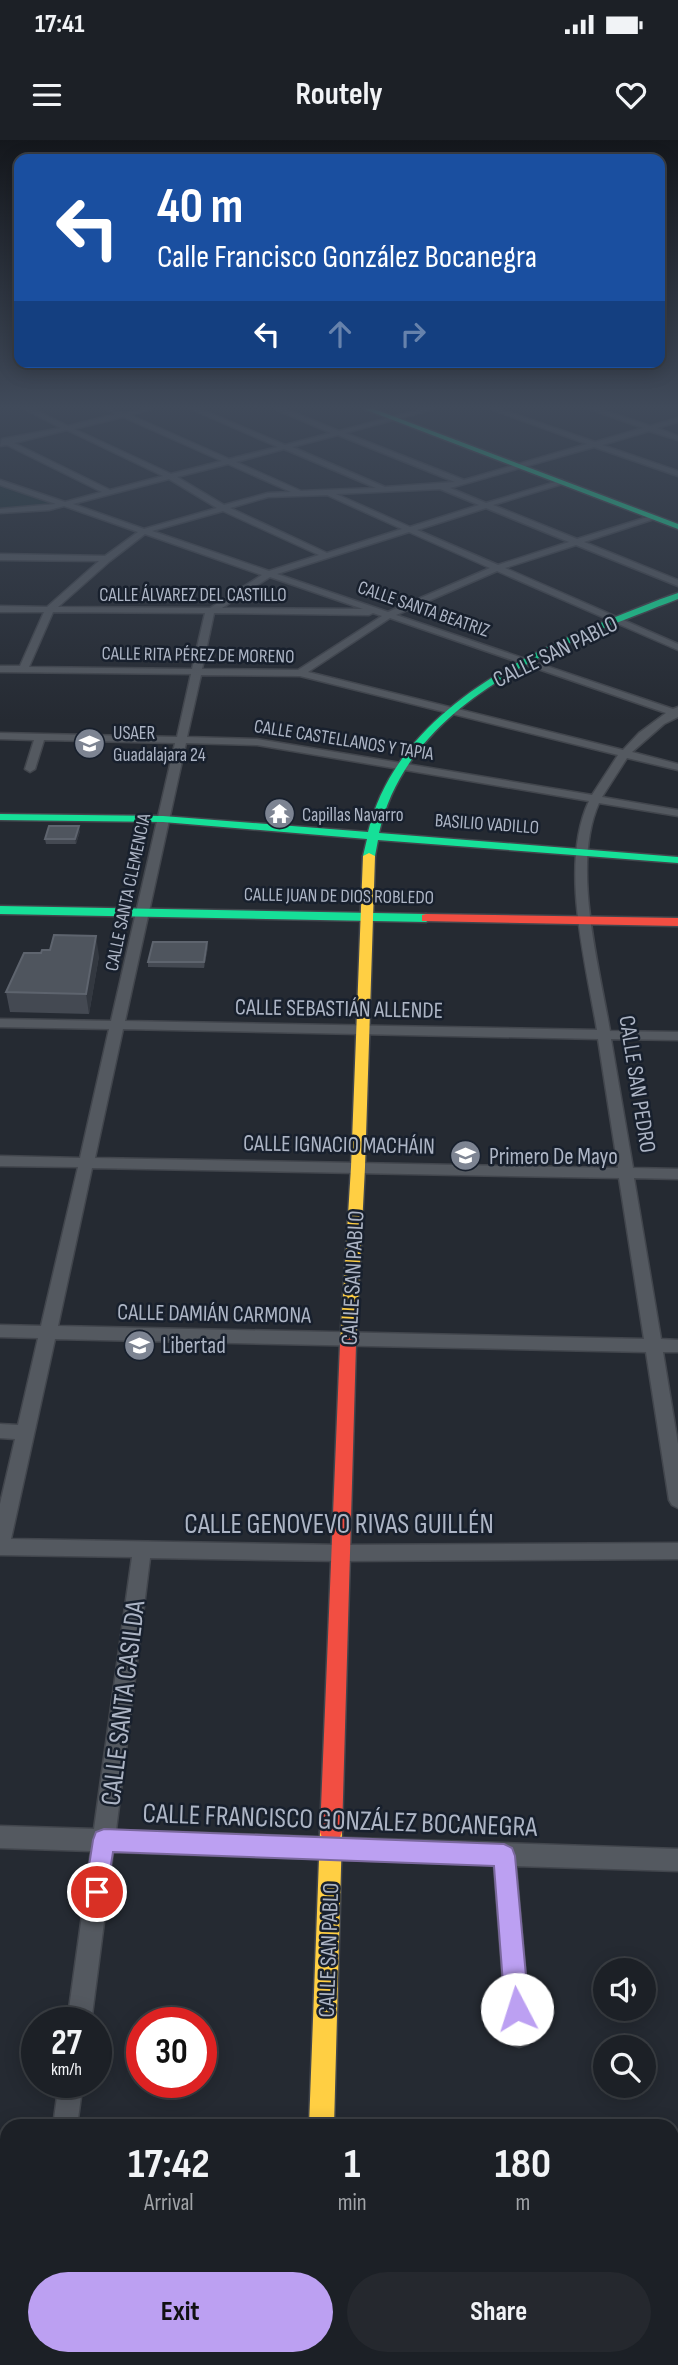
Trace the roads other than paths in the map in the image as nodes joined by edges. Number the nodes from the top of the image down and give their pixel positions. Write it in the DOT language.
graph roads {
  1 [pos="91,513"];
  2 [pos="207,513"];
  3 [pos="233,513"];
  4 [pos="372,513"];
  5 [pos="466,513"];
  6 [pos="505,513"];
  7 [pos="640,513"];
  8 [pos="651,517"];
  9 [pos="678,527"];
  10 [pos="411,530"];
  11 [pos="145,531"];
  12 [pos="577,542"];
  13 [pos="327,556"];
  14 [pos="0,557"];
  15 [pos="107,559"];
  16 [pos="497,568"];
  17 [pos="270,575"];
  18 [pos="678,583"];
  19 [pos="678,596"];
  20 [pos="0,609"];
  21 [pos="49,610"];
  22 [pos="210,612"];
  23 [pos="388,613"];
  24 [pos="616,620"];
  25 [pos="678,647"];
  26 [pos="524,660"];
  27 [pos="0,669"];
  28 [pos="23,670"];
  29 [pos="196,671"];
  30 [pos="300,673"];
  31 [pos="452,712"];
  32 [pos="676,712"];
  33 [pos="0,736"];
  34 [pos="40,737"];
  35 [pos="182,739"];
  36 [pos="624,754"];
  37 [pos="402,767"];
  38 [pos="678,767"];
  39 [pos="30,769"];
  40 [pos="596,799"];
  41 [pos="678,813"];
  42 [pos="0,817"];
  43 [pos="163,819"];
  44 [pos="371,836"];
  45 [pos="581,852"];
  46 [pos="678,860"];
  47 [pos="0,910"];
  48 [pos="142,913"];
  49 [pos="365,915"];
  50 [pos="586,921"];
  51 [pos="678,922"];
  52 [pos="0,1023"];
  53 [pos="118,1025"];
  54 [pos="362,1030"];
  55 [pos="605,1034"];
  56 [pos="678,1036"];
  57 [pos="0,1161"];
  58 [pos="86,1162"];
  59 [pos="358,1167"];
  60 [pos="628,1174"];
  61 [pos="678,1174"];
  62 [pos="0,1331"];
  63 [pos="49,1332"];
  64 [pos="348,1339"];
  65 [pos="654,1346"];
  66 [pos="678,1346"];
  67 [pos="0,1431"];
  68 [pos="26,1432"];
  69 [pos="678,1500"];
  70 [pos="0,1546"];
  71 [pos="142,1550"];
  72 [pos="678,1550"];
  73 [pos="341,1553"];
  74 [pos="0,1837"];
  75 [pos="104,1840"];
  76 [pos="332,1850"];
  77 [pos="504,1856"];
  78 [pos="678,1860"];
  79 [pos="81,2007"];
  80 [pos="519,2035"];
  81 [pos="69,2098"];
  82 [pos="66,2119"];
  83 [pos="321,2119"];
  1 -- 11 [label="street, CALLE SANTA BEATRIZ"];
  2 -- 11 [label="street"];
  3 -- 13 [label="street"];
  4 -- 10 [label="street"];
  5 -- 10 [label="street"];
  6 -- 12 [label="street"];
  7 -- 8 [label="street"];
  8 -- 9 [label="street"];
  8 -- 12 [label="street"];
  10 -- 13 [label="street"];
  10 -- 16 [label="street"];
  11 -- 15 [label="street"];
  11 -- 17 [label="street, CALLE SANTA BEATRIZ"];
  12 -- 16 [label="street"];
  12 -- 18 [label="street"];
  13 -- 17 [label="street"];
  14 -- 15 [label="street"];
  15 -- 21 [label="street"];
  16 -- 23 [label="street"];
  16 -- 24 [label="street"];
  17 -- 22 [label="street"];
  17 -- 23 [label="street, CALLE SANTA BEATRIZ"];
  19 -- 24 [label="street, CALLE SAN PABLO"];
  20 -- 21 [label="street, CALLE ÁLVAREZ DEL CASTILLO"];
  21 -- 22 [label="street, CALLE ÁLVAREZ DEL CASTILLO"];
  21 -- 28 [label="street"];
  22 -- 23 [label="street, CALLE ÁLVAREZ DEL CASTILLO"];
  22 -- 29 [label="street, CALLE SANTA CLEMENCIA"];
  23 -- 26 [label="street, CALLE SANTA BEATRIZ"];
  23 -- 30 [label="street"];
  24 -- 25 [label="street"];
  24 -- 26 [label="street, CALLE SAN PABLO"];
  26 -- 31 [label="street, CALLE SAN PABLO"];
  26 -- 32 [label="street, CALLE SANTA BEATRIZ"];
  27 -- 28 [label="street, CALLE RITA PÉREZ DE MORENO"];
  28 -- 29 [label="street, CALLE RITA PÉREZ DE MORENO"];
  29 -- 30 [label="street, CALLE RITA PÉREZ DE MORENO"];
  29 -- 35 [label="street, CALLE SANTA CLEMENCIA"];
  30 -- 31 [label="street, CALLE RITA PÉREZ DE MORENO"];
  31 -- 36 [label="street, CALLE RITA PÉREZ DE MORENO"];
  31 -- 37 [label="street, CALLE SAN PABLO"];
  32 -- 36 [label="street, CALLE SAN PEDRO"];
  33 -- 34 [label="street, CALLE CASTELLANOS Y TAPIA"];
  34 -- 35 [label="street, CALLE CASTELLANOS Y TAPIA"];
  34 -- 39 [label="street"];
  35 -- 37 [label="street, CALLE CASTELLANOS Y TAPIA"];
  35 -- 43 [label="street, CALLE SANTA CLEMENCIA"];
  36 -- 38 [label="street, CALLE RITA PÉREZ DE MORENO"];
  36 -- 40 [label="street, CALLE SAN PEDRO"];
  37 -- 40 [label="street, CALLE CASTELLANOS Y TAPIA"];
  37 -- 44 [label="street, CALLE SAN PABLO"];
  40 -- 41 [label="street, CALLE CASTELLANOS Y TAPIA"];
  40 -- 45 [label="street, CALLE SAN PEDRO"];
  42 -- 43 [label="street, BASILIO VADILLO"];
  43 -- 44 [label="street, BASILIO VADILLO"];
  43 -- 48 [label="street, CALLE SANTA CLEMENCIA"];
  44 -- 45 [label="street, BASILIO VADILLO"];
  44 -- 49 [label="street, CALLE SAN PABLO"];
  45 -- 46 [label="street, BASILIO VADILLO"];
  45 -- 50 [label="street, CALLE SAN PEDRO"];
  47 -- 48 [label="street, CALLE JUAN DE DIOS ROBLEDO"];
  48 -- 49 [label="street, CALLE JUAN DE DIOS ROBLEDO"];
  48 -- 53 [label="street, CALLE SANTA CLEMENCIA"];
  49 -- 50 [label="street, CALLE JUAN DE DIOS ROBLEDO"];
  49 -- 54 [label="street, CALLE SAN PABLO"];
  50 -- 51 [label="street, CALLE JUAN DE DIOS ROBLEDO"];
  50 -- 55 [label="street, CALLE SAN PEDRO"];
  52 -- 53 [label="street, CALLE SEBASTIÁN ALLENDE"];
  53 -- 54 [label="street, CALLE SEBASTIÁN ALLENDE"];
  53 -- 58 [label="street, CALLE SANTA CLEMENCIA"];
  54 -- 55 [label="street, CALLE SEBASTIÁN ALLENDE"];
  54 -- 59 [label="street, CALLE SAN PABLO"];
  55 -- 56 [label="street, CALLE SEBASTIÁN ALLENDE"];
  55 -- 60 [label="street, CALLE SAN PEDRO"];
  57 -- 58 [label="street, CALLE IGNACIO MACHÁIN"];
  58 -- 59 [label="street, CALLE IGNACIO MACHÁIN"];
  58 -- 63 [label="street, CALLE SANTA CLEMENCIA"];
  59 -- 60 [label="street, CALLE IGNACIO MACHÁIN"];
  59 -- 64 [label="street, CALLE SAN PABLO"];
  60 -- 61 [label="street, CALLE IGNACIO MACHÁIN"];
  60 -- 65 [label="street, CALLE SAN PEDRO"];
  62 -- 63 [label="street, CALLE DAMIÁN CARMONA"];
  63 -- 64 [label="street, CALLE DAMIÁN CARMONA"];
  63 -- 68 [label="street, CALLE SANTA CLEMENCIA"];
  64 -- 65 [label="street, CALLE DAMIÁN CARMONA"];
  64 -- 73 [label="street, CALLE SAN PABLO"];
  65 -- 66 [label="street, CALLE DAMIÁN CARMONA"];
  65 -- 69 [label="street, CALLE SAN PEDRO"];
  67 -- 68 [label="street"];
  68 -- 70 [label="street, CALLE SANTA CLEMENCIA"];
  70 -- 71 [label="street, CALLE GENOVEVO RIVAS GUILLÉN"];
  71 -- 73 [label="street, CALLE GENOVEVO RIVAS GUILLÉN"];
  71 -- 75 [label="street, CALLE SANTA CASILDA"];
  72 -- 73 [label="street, CALLE GENOVEVO RIVAS GUILLÉN"];
  73 -- 76 [label="street, CALLE SAN PABLO"];
  74 -- 75 [label="street, CALLE FRANCISCO GONZÁLEZ BOCANEGRA"];
  75 -- 76 [label="street, CALLE FRANCISCO GONZÁLEZ BOCANEGRA"];
  75 -- 79 [label="street, CALLE SANTA CASILDA"];
  76 -- 77 [label="street, CALLE FRANCISCO GONZÁLEZ BOCANEGRA"];
  76 -- 83 [label="street, CALLE SAN PABLO"];
  77 -- 78 [label="street, CALLE FRANCISCO GONZÁLEZ BOCANEGRA"];
  77 -- 80 [label="street"];
  81 -- 82 [label="street"];
}
